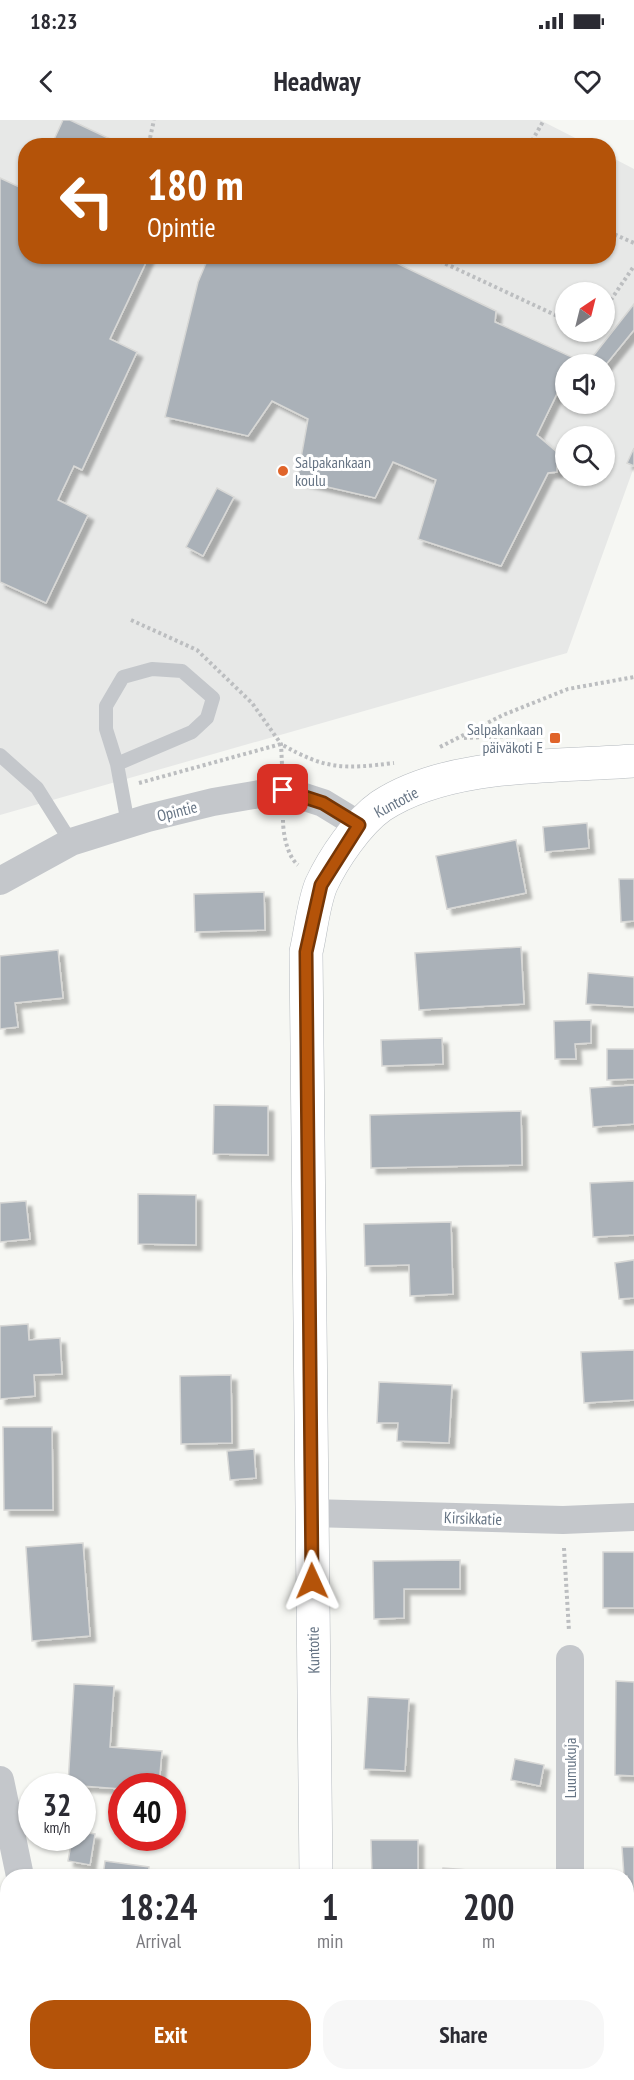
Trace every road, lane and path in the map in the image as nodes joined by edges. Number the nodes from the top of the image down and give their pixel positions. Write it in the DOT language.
graph roads {
  1 [pos="154,120"];
  2 [pos="544,120"];
  3 [pos="150,138"];
  4 [pos="533,138"];
  5 [pos="616,235"];
  6 [pos="634,243"];
  7 [pos="446,264"];
  8 [pos="634,266"];
  9 [pos="615,294"];
  10 [pos="555,315"];
  11 [pos="131,620"];
  12 [pos="634,677"];
  13 [pos="460,739"];
  14 [pos="281,744"];
  15 [pos="0,755"];
  16 [pos="634,761"];
  17 [pos="399,763"];
  18 [pos="117,764"];
  19 [pos="121,788"];
  20 [pos="283,790"];
  21 [pos="128,824"];
  22 [pos="359,825"];
  23 [pos="71,842"];
  24 [pos="0,881"];
  25 [pos="321,885"];
  26 [pos="311,1513"];
  27 [pos="634,1517"];
  28 [pos="563,1520"];
  29 [pos="570,1659"];
  30 [pos="0,1780"];
  31 [pos="19,1869"];
  32 [pos="316,1869"];
  33 [pos="570,1869"];
  1 -- 3 [label="path"];
  2 -- 4 [label="path"];
  5 -- 6 [label="path"];
  7 -- 10 [label="path"];
  8 -- 9 [label="path"];
  11 -- 14 [label="path"];
  12 -- 13 [label="path"];
  14 -- 17 [label="path"];
  14 -- 19 [label="path"];
  14 -- 20 [label="path"];
  15 -- 23 [label="lane"];
  16 -- 22 [label="street, Kuntotie"];
  18 -- 18 [label="lane"];
  18 -- 19 [label="lane"];
  19 -- 21 [label="lane"];
  20 -- 21 [label="street, Opintie"];
  20 -- 22 [label="street, Opintie"];
  20 -- 25 [label="path"];
  21 -- 23 [label="street, Opintie"];
  22 -- 25 [label="street, Kuntotie"];
  23 -- 24 [label="street, Opintie"];
  25 -- 26 [label="street, Kuntotie"];
  26 -- 28 [label="street, Kirsikkatie"];
  26 -- 32 [label="street, Kuntotie"];
  27 -- 28 [label="street, Kirsikkatie"];
  28 -- 29 [label="path"];
  29 -- 33 [label="street, Luumukuja"];
  30 -- 31 [label="street"];
}
